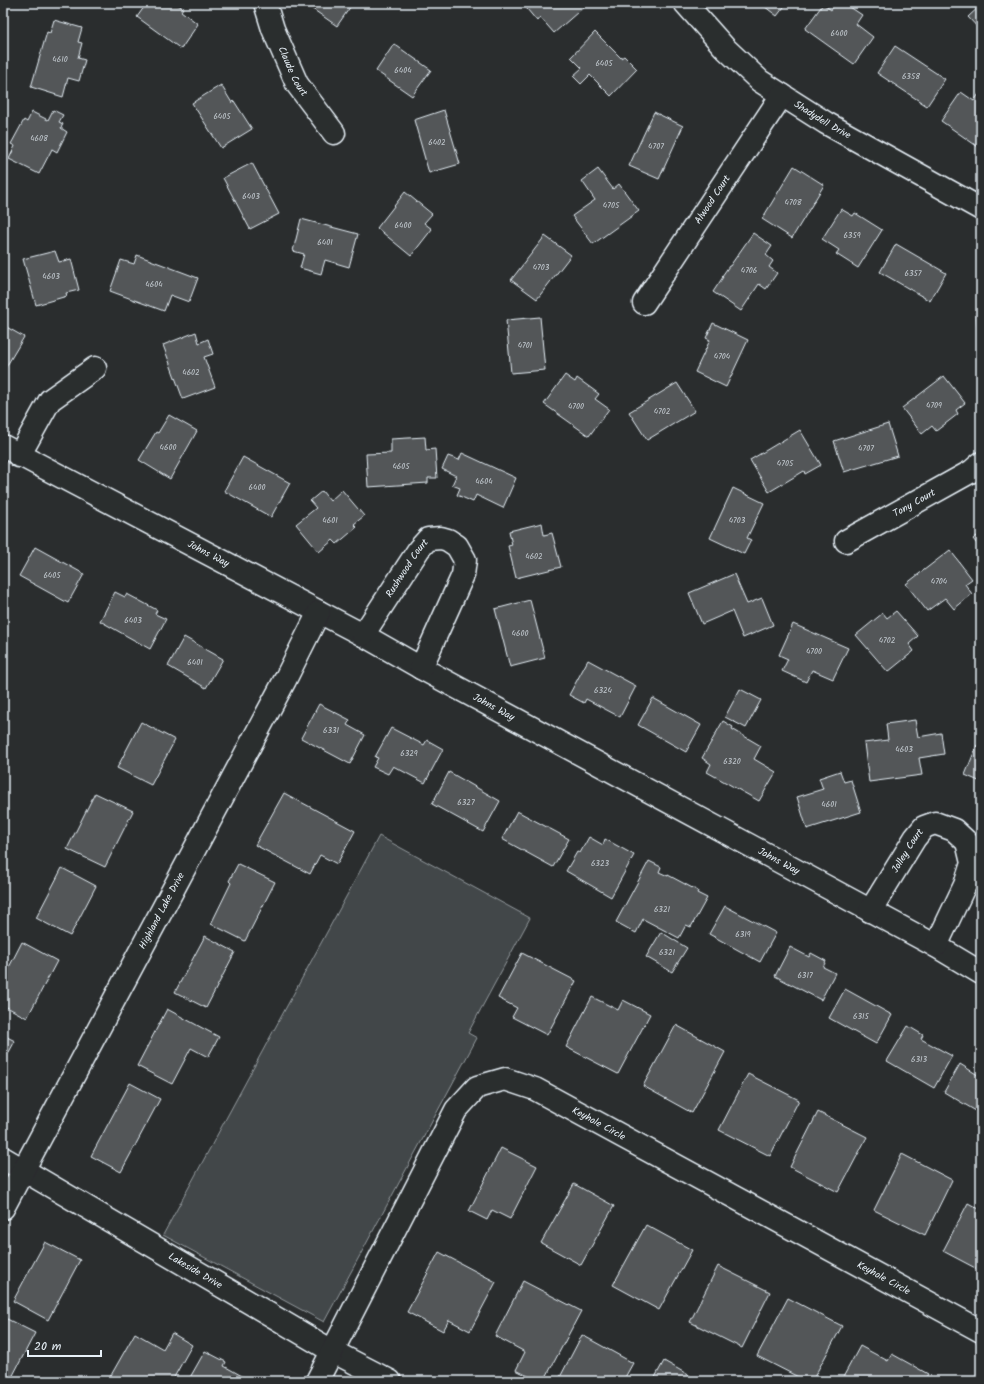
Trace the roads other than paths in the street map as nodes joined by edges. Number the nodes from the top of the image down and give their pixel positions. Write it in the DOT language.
graph roads {
  1 [pos="265,3"];
  2 [pos="685,3"];
  3 [pos="782,95"];
  4 [pos="334,133"];
  5 [pos="981,209"];
  6 [pos="644,303"];
  7 [pos="95,368"];
  8 [pos="11,451"];
  9 [pos="981,463"];
  10 [pos="846,541"];
  11 [pos="319,612"];
  12 [pos="363,635"];
  13 [pos="421,668"];
  14 [pos="870,911"];
  15 [pos="936,946"];
  16 [pos="981,973"];
  17 [pos="3,1158"];
  18 [pos="23,1171"];
  19 [pos="3,1208"];
  20 [pos="981,1331"];
  21 [pos="332,1351"];
  22 [pos="317,1381"];
  23 [pos="390,1381"];
  1 -- 4 [label="street, Claude Court"];
  2 -- 3 [label="street, Shadydell Drive"];
  3 -- 5 [label="street, Shadydell Drive"];
  3 -- 6 [label="street, Alwood Court"];
  7 -- 8 [label="street"];
  8 -- 11 [label="street, Johns Way"];
  9 -- 10 [label="street, Tony Court"];
  11 -- 12 [label="street, Johns Way"];
  11 -- 18 [label="street, Highland Lake Drive"];
  12 -- 13 [label="street, Johns Way"];
  12 -- 13 [label="street, Rushwood Court"];
  13 -- 14 [label="street, Johns Way"];
  14 -- 15 [label="street, Johns Way"];
  14 -- 15 [label="street, Jolley Court"];
  15 -- 16 [label="street, Johns Way"];
  17 -- 18 [label="street, Lakeside Drive"];
  18 -- 19 [label="street, Highland Lake Drive"];
  18 -- 21 [label="street, Lakeside Drive"];
  20 -- 21 [label="street, Keyhole Circle"];
  21 -- 22 [label="street, Keyhole Circle"];
  21 -- 23 [label="street, Lakeside Drive"];
}
